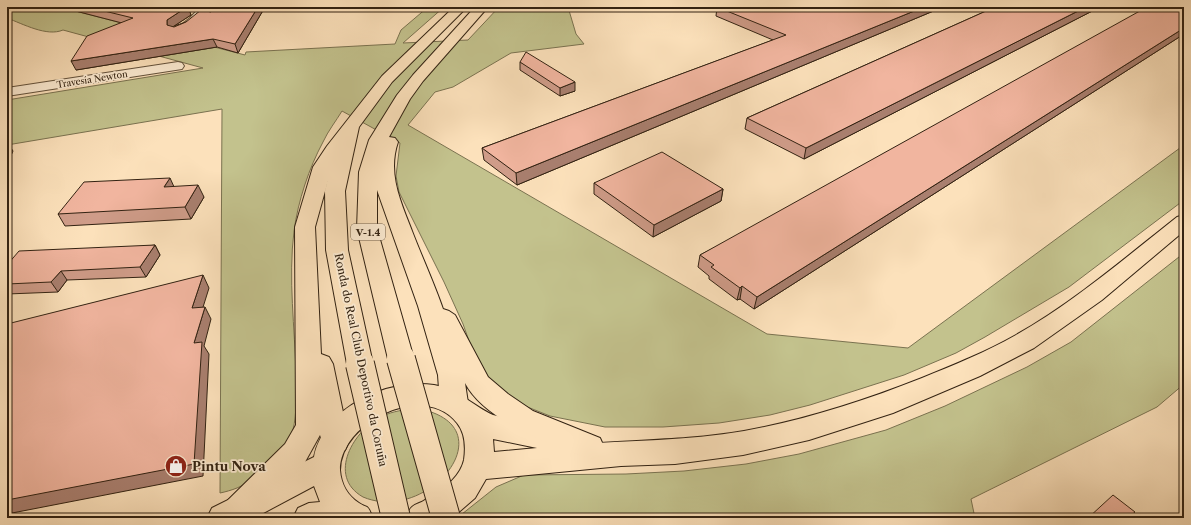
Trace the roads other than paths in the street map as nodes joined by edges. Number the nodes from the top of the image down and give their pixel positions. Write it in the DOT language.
graph roads {
  1 [pos="205,7"];
  2 [pos="461,7"];
  3 [pos="482,7"];
  4 [pos="176,31"];
  5 [pos="178,66"];
  6 [pos="7,92"];
  7 [pos="397,108"];
  8 [pos="351,127"];
  9 [pos="1184,221"];
  10 [pos="307,298"];
  11 [pos="430,306"];
  12 [pos="462,410"];
  13 [pos="590,447"];
  14 [pos="330,453"];
  15 [pos="621,453"];
  16 [pos="476,467"];
  17 [pos="231,514"];
  18 [pos="354,517"];
  19 [pos="309,518"];
  20 [pos="396,518"];
  21 [pos="422,518"];
  22 [pos="446,518"];
  1 -- 4 [label="street"];
  2 -- 8 [label="main road, Ronda do Real Club Deportivo da Coruña / V-1.4"];
  3 -- 7 [label="main road, V-1.4"];
  5 -- 6 [label="street, Travesía Newton"];
  7 -- 11 [label="main road"];
  7 -- 22 [label="main road, V-1.4, bridge"];
  8 -- 10 [label="main road"];
  8 -- 20 [label="main road, Ronda do Real Club Deportivo da Coruña / V-1.4, bridge"];
  9 -- 15 [label="main road"];
  10 -- 14 [label="main road"];
  10 -- 17 [label="main road"];
  11 -- 12 [label="main road"];
  11 -- 13 [label="main road"];
  12 -- 13 [label="main road"];
  12 -- 14 [label="main road"];
  12 -- 16 [label="main road"];
  13 -- 15 [label="main road"];
  14 -- 17 [label="main road"];
  14 -- 18 [label="main road"];
  15 -- 16 [label="main road"];
  16 -- 21 [label="main road"];
  18 -- 19 [label="main road"];
}
